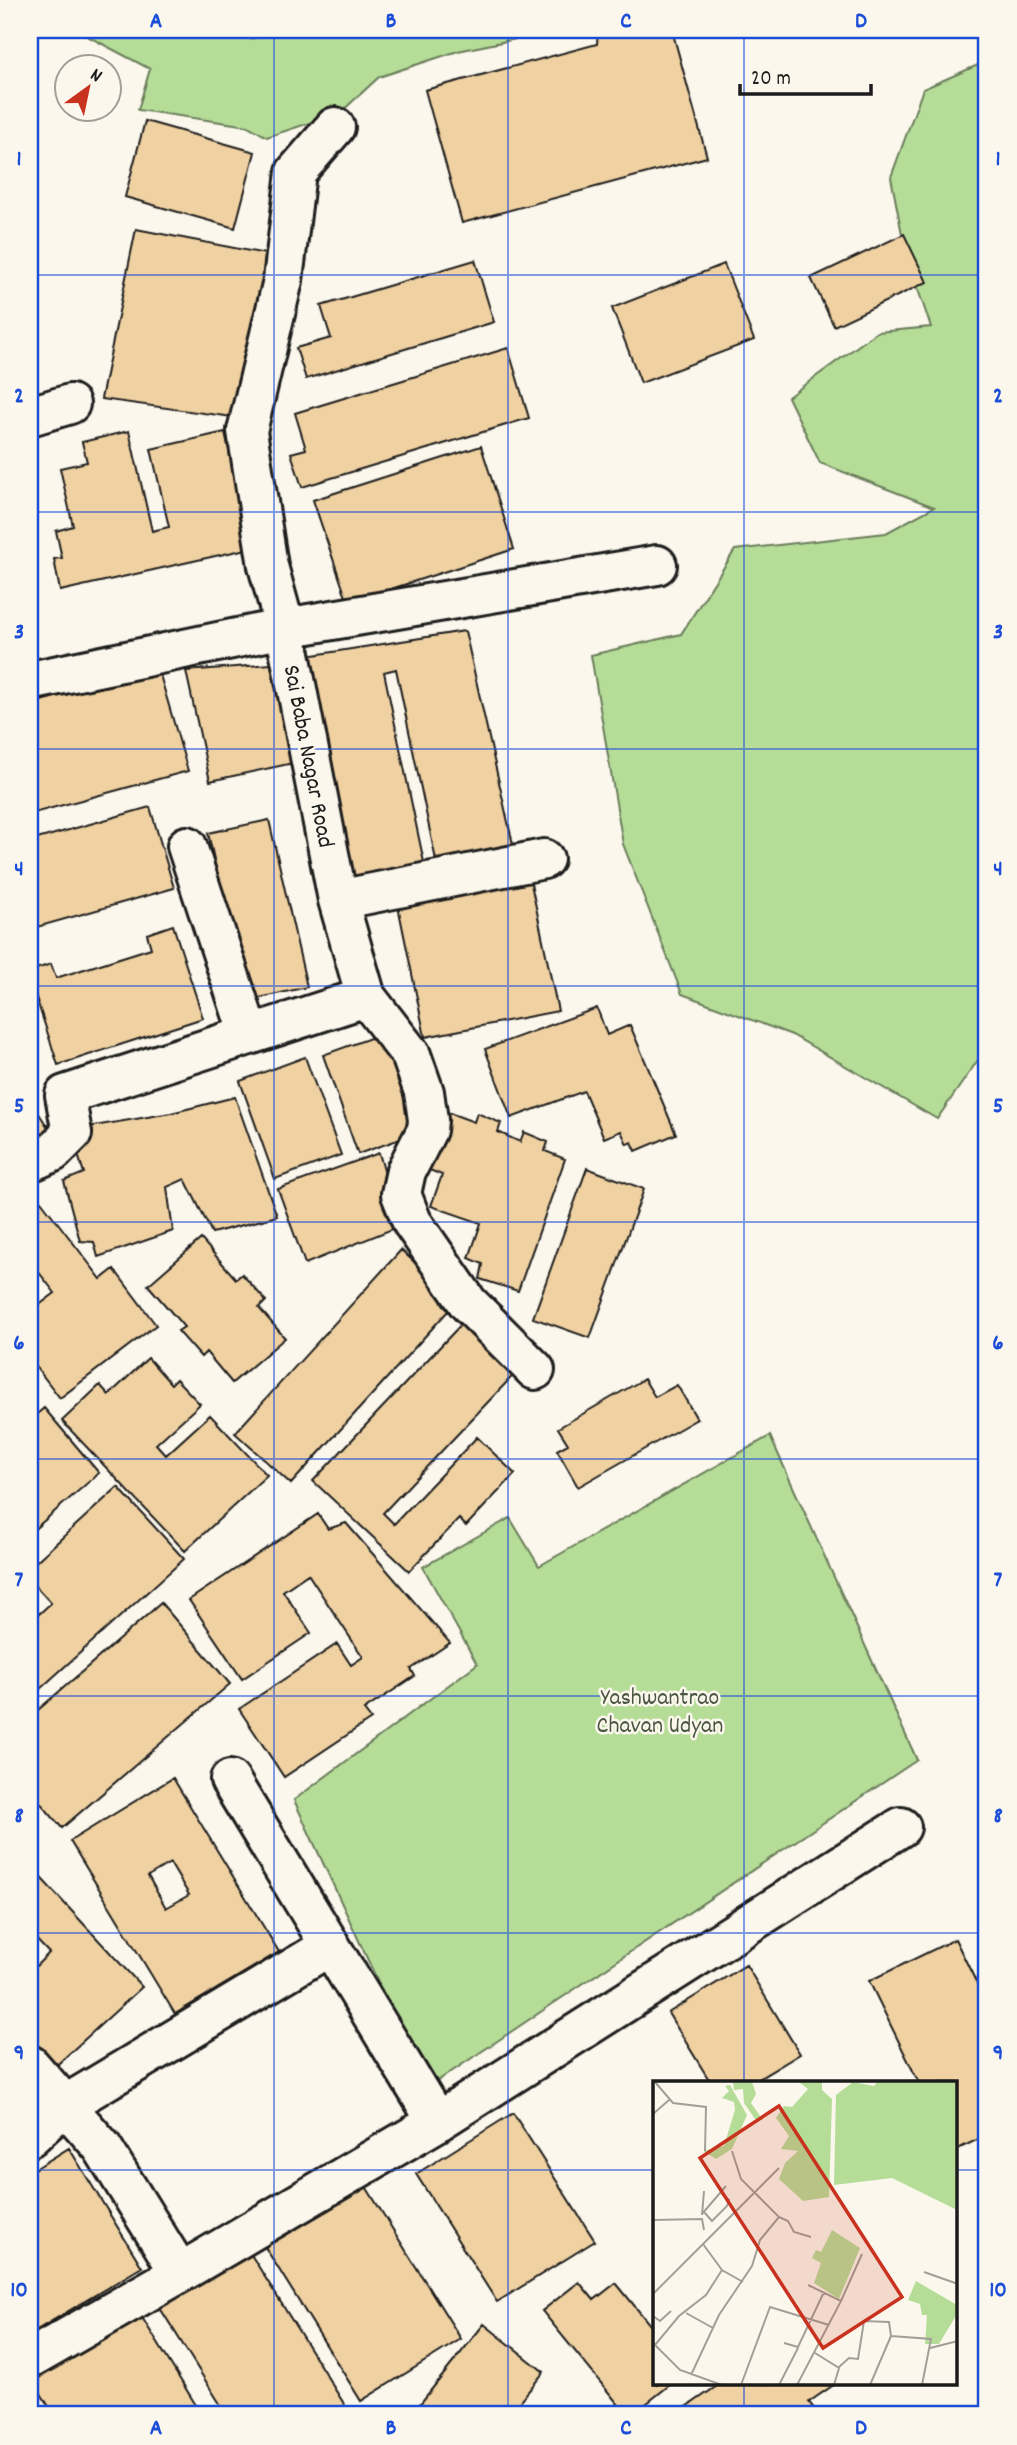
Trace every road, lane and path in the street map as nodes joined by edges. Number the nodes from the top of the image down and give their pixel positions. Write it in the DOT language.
graph roads {
  1 [pos="335,127"];
  2 [pos="70,404"];
  3 [pos="30,416"];
  4 [pos="657,565"];
  5 [pos="285,628"];
  6 [pos="30,681"];
  7 [pos="187,846"];
  8 [pos="544,859"];
  9 [pos="338,900"];
  10 [pos="366,997"];
  11 [pos="249,1035"];
  12 [pos="30,1162"];
  13 [pos="535,1370"];
  14 [pos="230,1780"];
  15 [pos="901,1827"];
  16 [pos="330,1946"];
  17 [pos="30,2065"];
  18 [pos="65,2105"];
  19 [pos="437,2122"];
  20 [pos="30,2137"];
  21 [pos="180,2273"];
  22 [pos="30,2359"];
  1 -- 5 [label="street, Sai Baba Nagar Road"];
  2 -- 3 [label="street"];
  4 -- 5 [label="street"];
  5 -- 6 [label="street"];
  5 -- 9 [label="street, Sai Baba Nagar Road"];
  7 -- 11 [label="street"];
  8 -- 9 [label="street"];
  9 -- 10 [label="street, Sai Baba Nagar Road"];
  10 -- 11 [label="street"];
  10 -- 13 [label="street"];
  11 -- 12 [label="street"];
  14 -- 16 [label="street"];
  15 -- 19 [label="street"];
  16 -- 18 [label="street"];
  16 -- 19 [label="street"];
  17 -- 18 [label="street"];
  18 -- 20 [label="street"];
  18 -- 21 [label="street"];
  19 -- 21 [label="street"];
  21 -- 22 [label="street"];
}
